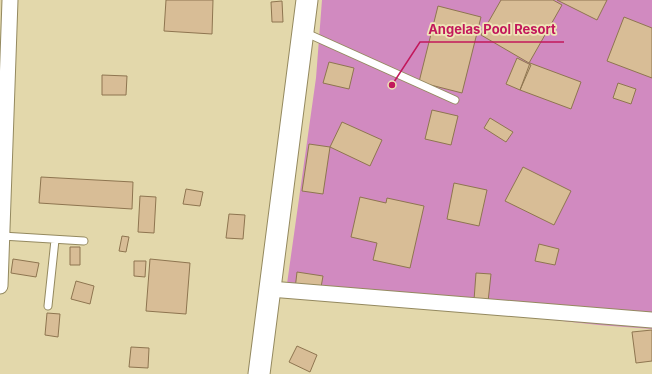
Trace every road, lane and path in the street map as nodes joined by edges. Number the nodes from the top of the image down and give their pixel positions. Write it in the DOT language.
graph roads {
  1 [pos="10,0"];
  2 [pos="307,0"];
  3 [pos="304,31"];
  4 [pos="4,40"];
  5 [pos="455,100"];
  6 [pos="3,142"];
  7 [pos="2,236"];
  8 [pos="55,240"];
  9 [pos="84,241"];
  10 [pos="1,254"];
  11 [pos="0,286"];
  12 [pos="270,289"];
  13 [pos="48,306"];
  14 [pos="652,320"];
  15 [pos="259,374"];
  1 -- 4 [label="street"];
  2 -- 3 [label="street"];
  3 -- 5 [label="lane"];
  3 -- 12 [label="street"];
  4 -- 6 [label="street"];
  6 -- 7 [label="street"];
  7 -- 8 [label="lane"];
  7 -- 10 [label="street"];
  8 -- 9 [label="lane"];
  8 -- 13 [label="lane"];
  10 -- 11 [label="street"];
  12 -- 14 [label="street"];
  12 -- 15 [label="street"];
}
